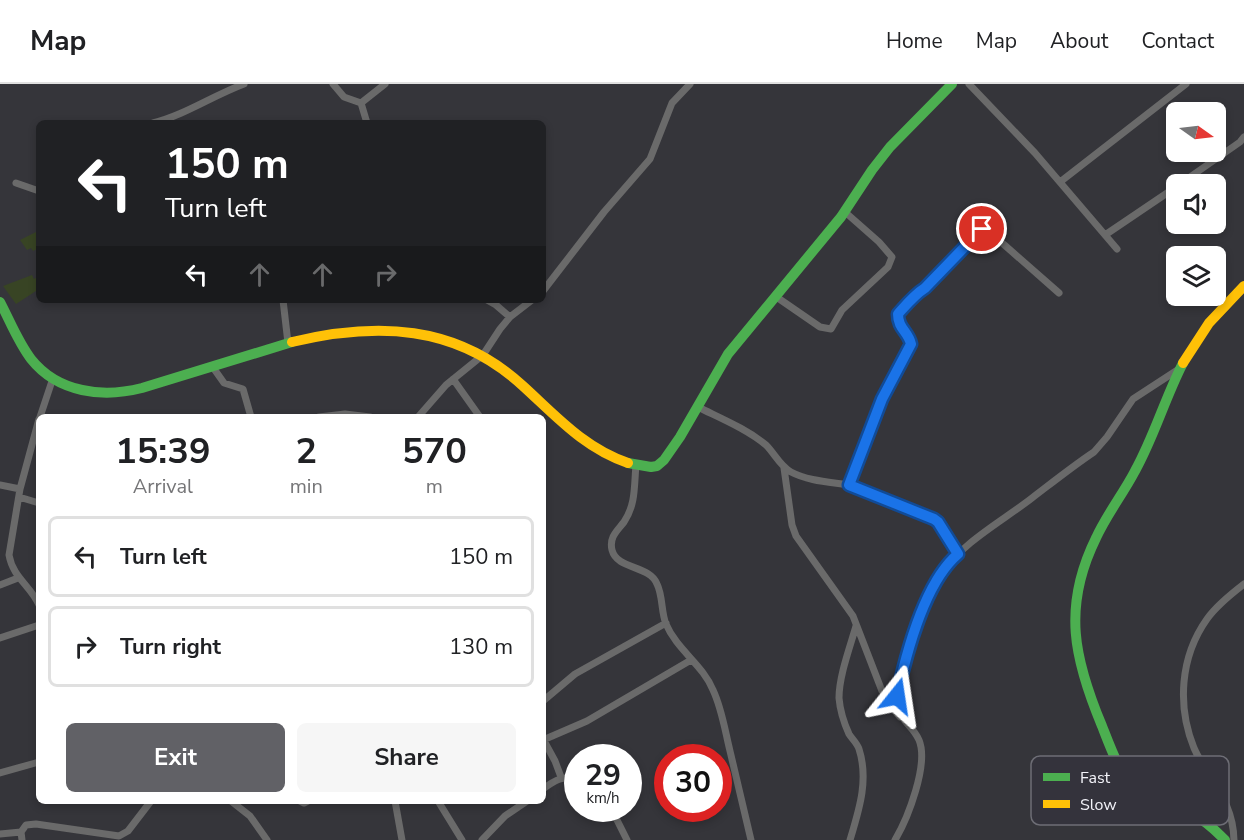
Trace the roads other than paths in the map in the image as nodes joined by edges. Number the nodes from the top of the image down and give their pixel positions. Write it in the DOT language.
graph roads {
  1 [pos="244,84"];
  2 [pos="333,84"];
  3 [pos="385,84"];
  4 [pos="690,84"];
  5 [pos="952,84"];
  6 [pos="969,84"];
  7 [pos="1186,84"];
  8 [pos="361,103"];
  9 [pos="162,120"];
  10 [pos="366,120"];
  11 [pos="1244,137"];
  12 [pos="1194,174"];
  13 [pos="1060,182"];
  14 [pos="16,183"];
  15 [pos="36,190"];
  16 [pos="1166,194"];
  17 [pos="845,212"];
  18 [pos="1105,235"];
  19 [pos="1117,249"];
  20 [pos="1244,286"];
  21 [pos="546,287"];
  22 [pos="1059,293"];
  23 [pos="776,296"];
  24 [pos="0,302"];
  25 [pos="283,303"];
  26 [pos="493,303"];
  27 [pos="528,303"];
  28 [pos="510,317"];
  29 [pos="288,343"];
  30 [pos="483,355"];
  31 [pos="212,366"];
  32 [pos="1182,367"];
  33 [pos="53,378"];
  34 [pos="453,379"];
  35 [pos="698,406"];
  36 [pos="40,414"];
  37 [pos="249,414"];
  38 [pos="420,414"];
  39 [pos="478,414"];
  40 [pos="36,429"];
  41 [pos="636,465"];
  42 [pos="784,468"];
  43 [pos="0,485"];
  44 [pos="849,485"];
  45 [pos="20,489"];
  46 [pos="19,497"];
  47 [pos="36,502"];
  48 [pos="958,554"];
  49 [pos="0,560"];
  50 [pos="11,563"];
  51 [pos="18,578"];
  52 [pos="1244,584"];
  53 [pos="0,585"];
  54 [pos="36,599"];
  55 [pos="666,623"];
  56 [pos="36,626"];
  57 [pos="856,626"];
  58 [pos="0,638"];
  59 [pos="691,660"];
  60 [pos="546,699"];
  61 [pos="901,718"];
  62 [pos="546,739"];
  63 [pos="546,745"];
  64 [pos="1115,756"];
  65 [pos="1199,756"];
  66 [pos="36,763"];
  67 [pos="0,773"];
  68 [pos="561,777"];
  69 [pos="546,787"];
  70 [pos="149,804"];
  71 [pos="235,804"];
  72 [pos="396,804"];
  73 [pos="440,804"];
  74 [pos="522,804"];
  75 [pos="1229,811"];
  76 [pos="618,822"];
  77 [pos="1209,825"];
  78 [pos="21,832"];
  79 [pos="0,834"];
  80 [pos="22,840"];
  81 [pos="267,840"];
  82 [pos="402,840"];
  83 [pos="462,840"];
  84 [pos="482,840"];
  85 [pos="627,840"];
  86 [pos="751,840"];
  87 [pos="850,840"];
  88 [pos="895,840"];
  89 [pos="1225,840"];
  90 [pos="1234,840"];
  1 -- 9 [label="street"];
  2 -- 8 [label="street"];
  3 -- 8 [label="street"];
  4 -- 21 [label="street"];
  5 -- 17 [label="main road"];
  6 -- 13 [label="street"];
  7 -- 13 [label="street"];
  8 -- 10 [label="street"];
  11 -- 12 [label="street"];
  13 -- 18 [label="street"];
  14 -- 15 [label="street"];
  16 -- 18 [label="street"];
  17 -- 23 [label="main road"];
  17 -- 23 [label="street"];
  18 -- 19 [label="street"];
  20 -- 32 [label="main road"];
  22 -- 44 [label="street"];
  23 -- 35 [label="main road"];
  24 -- 33 [label="main road"];
  25 -- 29 [label="street"];
  26 -- 28 [label="street"];
  27 -- 28 [label="street"];
  28 -- 30 [label="street"];
  29 -- 30 [label="main road"];
  29 -- 31 [label="main road"];
  30 -- 34 [label="street"];
  30 -- 41 [label="main road"];
  31 -- 33 [label="main road"];
  31 -- 37 [label="street"];
  32 -- 48 [label="street"];
  32 -- 64 [label="main road"];
  33 -- 36 [label="street"];
  34 -- 38 [label="street"];
  34 -- 39 [label="street"];
  35 -- 41 [label="main road"];
  35 -- 42 [label="street"];
  40 -- 45 [label="street"];
  41 -- 55 [label="street"];
  42 -- 44 [label="street"];
  42 -- 57 [label="street"];
  43 -- 45 [label="street"];
  44 -- 48 [label="street"];
  45 -- 46 [label="street"];
  46 -- 47 [label="street"];
  46 -- 50 [label="street"];
  48 -- 61 [label="street"];
  49 -- 50 [label="street"];
  50 -- 51 [label="street"];
  51 -- 53 [label="street"];
  51 -- 54 [label="street"];
  52 -- 65 [label="street"];
  55 -- 59 [label="street"];
  55 -- 60 [label="street"];
  56 -- 58 [label="street"];
  57 -- 61 [label="street"];
  57 -- 87 [label="street"];
  59 -- 62 [label="street"];
  59 -- 86 [label="street"];
  61 -- 88 [label="street"];
  63 -- 68 [label="street"];
  66 -- 67 [label="street"];
  68 -- 69 [label="street"];
  70 -- 78 [label="street"];
  71 -- 81 [label="street"];
  72 -- 82 [label="street"];
  73 -- 83 [label="street"];
  74 -- 84 [label="street"];
  75 -- 90 [label="street"];
  76 -- 85 [label="street"];
  77 -- 89 [label="main road"];
  78 -- 79 [label="street"];
  78 -- 80 [label="street"];
}
